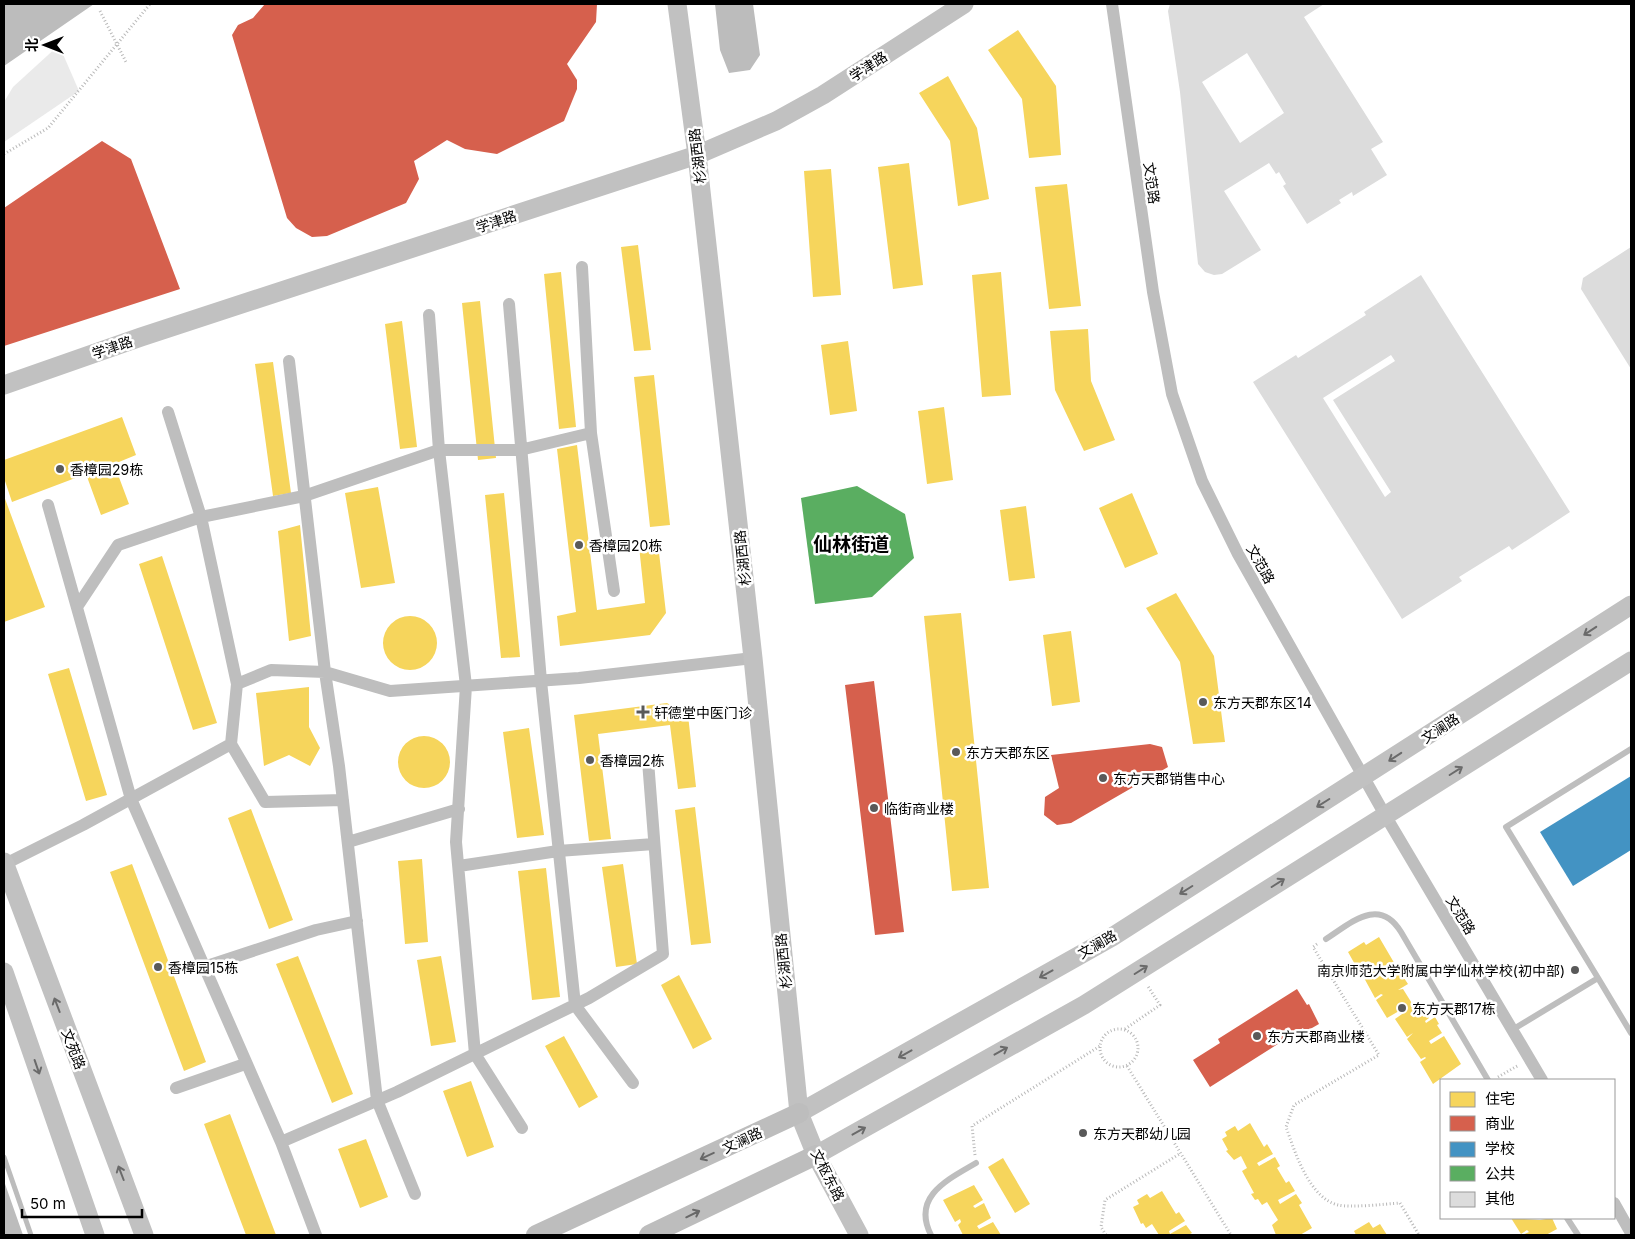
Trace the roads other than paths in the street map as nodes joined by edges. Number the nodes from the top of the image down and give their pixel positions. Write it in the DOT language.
graph roads {
  1 [pos="677,4"];
  2 [pos="964,4"];
  3 [pos="1112,4"];
  4 [pos="697,155"];
  5 [pos="582,267"];
  6 [pos="509,304"];
  7 [pos="429,315"];
  8 [pos="289,361"];
  9 [pos="4,385"];
  10 [pos="168,412"];
  11 [pos="591,433"];
  12 [pos="438,450"];
  13 [pos="520,450"];
  14 [pos="304,496"];
  15 [pos="48,505"];
  16 [pos="201,517"];
  17 [pos="614,591"];
  18 [pos="1631,605"];
  19 [pos="77,606"];
  20 [pos="753,658"];
  21 [pos="1631,661"];
  22 [pos="325,672"];
  23 [pos="541,681"];
  24 [pos="237,684"];
  25 [pos="466,686"];
  26 [pos="231,744"];
  27 [pos="1631,750"];
  28 [pos="648,761"];
  29 [pos="1364,777"];
  30 [pos="130,799"];
  31 [pos="344,800"];
  32 [pos="458,809"];
  33 [pos="1385,815"];
  34 [pos="348,842"];
  35 [pos="654,844"];
  36 [pos="558,851"];
  37 [pos="4,863"];
  38 [pos="458,866"];
  39 [pos="357,921"];
  40 [pos="1326,939"];
  41 [pos="204,967"];
  42 [pos="4,972"];
  43 [pos="1598,978"];
  44 [pos="575,1006"];
  45 [pos="1512,1030"];
  46 [pos="1631,1032"];
  47 [pos="475,1054"];
  48 [pos="245,1064"];
  49 [pos="1487,1079"];
  50 [pos="1541,1079"];
  51 [pos="632,1084"];
  52 [pos="176,1088"];
  53 [pos="377,1100"];
  54 [pos="799,1113"];
  55 [pos="522,1128"];
  56 [pos="281,1142"];
  57 [pos="816,1155"];
  58 [pos="976,1163"];
  59 [pos="415,1194"];
  60 [pos="1615,1205"];
  61 [pos="1568,1219"];
  62 [pos="1631,1233"];
  63 [pos="95,1235"];
  64 [pos="144,1235"];
  65 [pos="316,1235"];
  66 [pos="536,1235"];
  67 [pos="649,1235"];
  68 [pos="859,1235"];
  69 [pos="931,1235"];
  70 [pos="1578,1235"];
  1 -- 4 [label="main road, 杉湖西路"];
  2 -- 4 [label="main road, 学津路"];
  3 -- 29 [label="street, 文范路"];
  4 -- 9 [label="main road, 学津路"];
  4 -- 20 [label="main road, 杉湖西路"];
  5 -- 11 [label="street"];
  6 -- 13 [label="street"];
  7 -- 12 [label="street"];
  8 -- 14 [label="street"];
  10 -- 16 [label="street"];
  11 -- 13 [label="street"];
  11 -- 17 [label="street"];
  12 -- 13 [label="street"];
  12 -- 14 [label="street"];
  12 -- 25 [label="street"];
  13 -- 23 [label="street"];
  14 -- 16 [label="street"];
  14 -- 22 [label="street"];
  15 -- 19 [label="street"];
  16 -- 19 [label="street"];
  16 -- 24 [label="street"];
  18 -- 29 [label="main road, 文澜路, one-way"];
  19 -- 30 [label="street"];
  20 -- 23 [label="street"];
  20 -- 54 [label="main road, 杉湖西路"];
  33 -- 21 [label="main road, one-way"];
  22 -- 24 [label="street"];
  22 -- 25 [label="street"];
  22 -- 31 [label="street"];
  23 -- 25 [label="street"];
  23 -- 36 [label="street"];
  24 -- 26 [label="street"];
  25 -- 32 [label="street"];
  26 -- 30 [label="street"];
  26 -- 31 [label="street"];
  27 -- 43 [label="lane"];
  28 -- 35 [label="street"];
  29 -- 33 [label="street, 文范路"];
  29 -- 54 [label="main road, 文澜路, one-way"];
  30 -- 37 [label="street"];
  30 -- 41 [label="street"];
  31 -- 34 [label="street"];
  32 -- 34 [label="street"];
  32 -- 38 [label="street"];
  33 -- 45 [label="street, 文范路"];
  57 -- 33 [label="main road, one-way"];
  34 -- 39 [label="street"];
  35 -- 36 [label="street"];
  35 -- 44 [label="street"];
  36 -- 38 [label="street"];
  36 -- 44 [label="street"];
  64 -- 37 [label="main road, 文苑路, one-way"];
  38 -- 47 [label="street"];
  39 -- 41 [label="street"];
  39 -- 53 [label="street"];
  40 -- 49 [label="lane"];
  41 -- 48 [label="street"];
  42 -- 63 [label="main road, one-way"];
  43 -- 45 [label="lane"];
  43 -- 46 [label="lane"];
  44 -- 47 [label="street"];
  44 -- 51 [label="street"];
  45 -- 50 [label="street, 文范路"];
  47 -- 53 [label="street"];
  47 -- 55 [label="street"];
  48 -- 52 [label="street"];
  48 -- 56 [label="street"];
  53 -- 56 [label="street"];
  53 -- 59 [label="street"];
  54 -- 57 [label="main road, 文枢东路"];
  54 -- 66 [label="main road, 文澜路, one-way"];
  56 -- 65 [label="street"];
  67 -- 57 [label="main road, one-way"];
  57 -- 68 [label="main road, 文枢东路"];
  58 -- 69 [label="lane"];
  60 -- 62 [label="street"];
  61 -- 70 [label="lane"];
}
